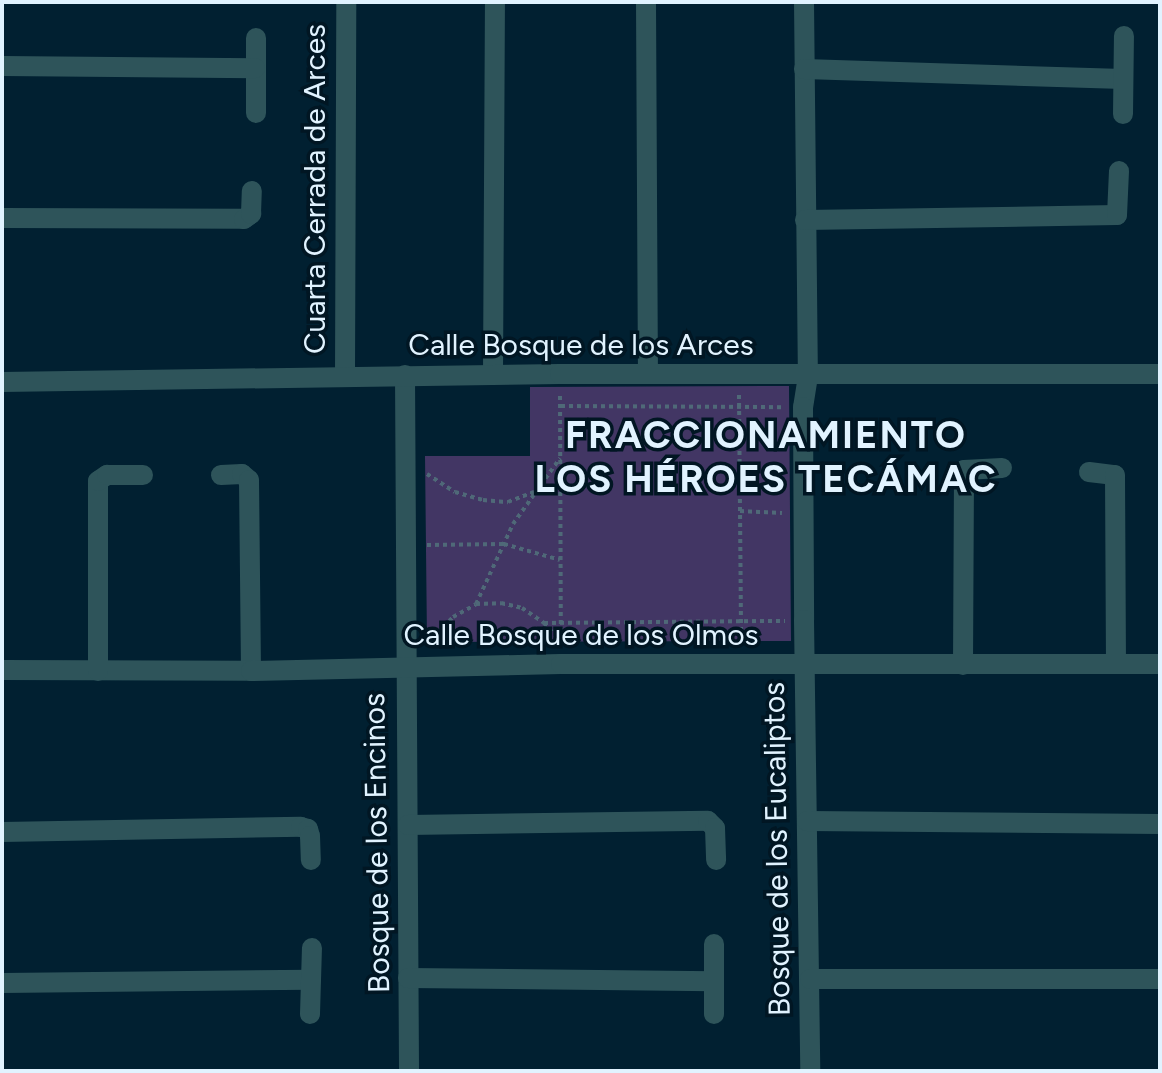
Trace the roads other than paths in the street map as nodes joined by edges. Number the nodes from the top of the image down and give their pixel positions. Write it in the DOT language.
graph roads {
  1 [pos="346,2"];
  2 [pos="495,2"];
  3 [pos="646,2"];
  4 [pos="804,2"];
  5 [pos="1124,36"];
  6 [pos="256,38"];
  7 [pos="2,66"];
  8 [pos="255,68"];
  9 [pos="804,69"];
  10 [pos="1123,79"];
  11 [pos="256,113"];
  12 [pos="1123,114"];
  13 [pos="1119,171"];
  14 [pos="252,191"];
  15 [pos="2,218"];
  16 [pos="805,220"];
  17 [pos="648,373"];
  18 [pos="1160,374"];
  19 [pos="405,375"];
  20 [pos="493,375"];
  21 [pos="808,376"];
  22 [pos="345,377"];
  23 [pos="2,382"];
  24 [pos="1002,468"];
  25 [pos="1089,472"];
  26 [pos="143,475"];
  27 [pos="221,475"];
  28 [pos="1116,664"];
  29 [pos="1160,664"];
  30 [pos="405,665"];
  31 [pos="805,665"];
  32 [pos="963,665"];
  33 [pos="2,670"];
  34 [pos="98,671"];
  35 [pos="251,671"];
  36 [pos="807,821"];
  37 [pos="1160,824"];
  38 [pos="408,825"];
  39 [pos="2,832"];
  40 [pos="311,860"];
  41 [pos="716,860"];
  42 [pos="714,944"];
  43 [pos="312,948"];
  44 [pos="408,978"];
  45 [pos="810,979"];
  46 [pos="1160,979"];
  47 [pos="311,980"];
  48 [pos="714,981"];
  49 [pos="2,983"];
  50 [pos="310,1014"];
  51 [pos="714,1014"];
  52 [pos="409,1071"];
  53 [pos="810,1071"];
  1 -- 22 [label="street, Cuarta Cerrada de Arces"];
  2 -- 20 [label="street"];
  3 -- 17 [label="street"];
  4 -- 9 [label="street, Bosque de los Eucaliptos"];
  5 -- 10 [label="street"];
  6 -- 8 [label="street"];
  7 -- 8 [label="street"];
  8 -- 11 [label="street"];
  9 -- 10 [label="street"];
  9 -- 16 [label="street, Bosque de los Eucaliptos"];
  10 -- 12 [label="street"];
  13 -- 16 [label="street"];
  14 -- 15 [label="street"];
  16 -- 21 [label="street, Bosque de los Eucaliptos"];
  17 -- 20 [label="street, Calle Bosque de los Arces"];
  17 -- 21 [label="street, Calle Bosque de los Arces"];
  18 -- 21 [label="street, Calle Bosque de los Arces"];
  19 -- 20 [label="street, Calle Bosque de los Arces"];
  19 -- 22 [label="street, Calle Bosque de los Arces"];
  19 -- 30 [label="street, Bosque de los Encinos"];
  21 -- 31 [label="street, Bosque de los Eucaliptos"];
  22 -- 23 [label="street, Calle Bosque de los Arces"];
  24 -- 32 [label="street"];
  25 -- 28 [label="street"];
  26 -- 34 [label="street"];
  27 -- 35 [label="street"];
  28 -- 29 [label="street, Calle Bosque de los Olmos"];
  28 -- 32 [label="street, Calle Bosque de los Olmos"];
  30 -- 31 [label="street, Calle Bosque de los Olmos"];
  30 -- 35 [label="street, Calle Bosque de los Olmos"];
  30 -- 38 [label="street, Bosque de los Encinos"];
  31 -- 32 [label="street, Calle Bosque de los Olmos"];
  31 -- 36 [label="street, Bosque de los Eucaliptos"];
  33 -- 34 [label="street, Calle Bosque de los Olmos"];
  34 -- 35 [label="street, Calle Bosque de los Olmos"];
  36 -- 37 [label="street"];
  36 -- 45 [label="street, Bosque de los Eucaliptos"];
  38 -- 41 [label="street"];
  38 -- 44 [label="street, Bosque de los Encinos"];
  39 -- 40 [label="street"];
  42 -- 48 [label="street"];
  43 -- 47 [label="street"];
  44 -- 48 [label="street"];
  44 -- 52 [label="street, Bosque de los Encinos"];
  45 -- 46 [label="street"];
  45 -- 53 [label="street, Bosque de los Eucaliptos"];
  47 -- 49 [label="street"];
  47 -- 50 [label="street"];
  48 -- 51 [label="street"];
}
